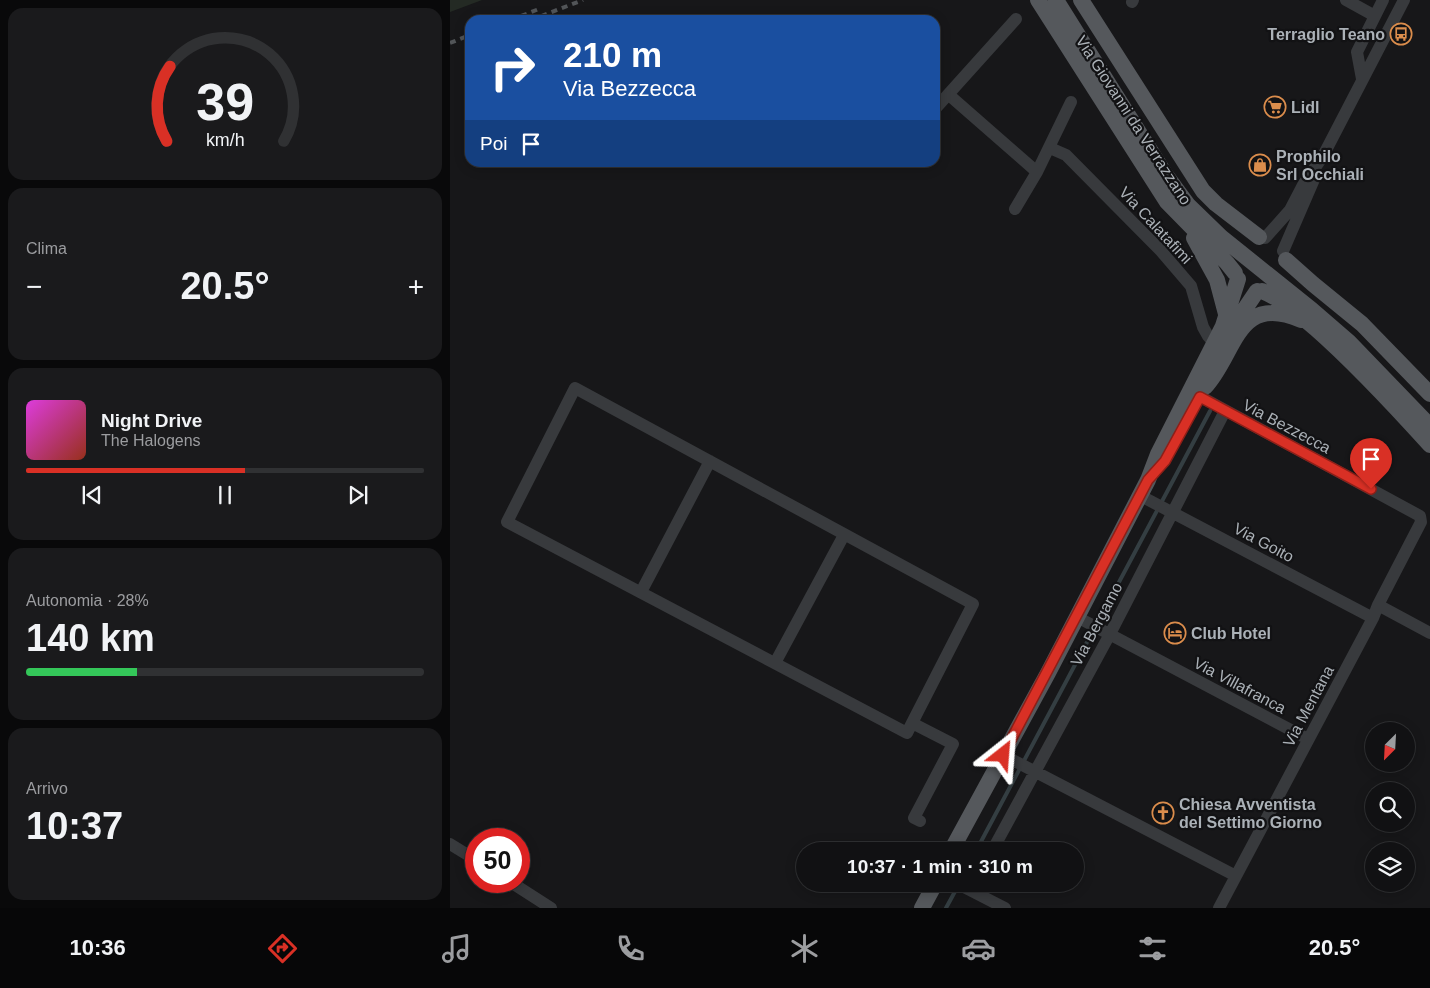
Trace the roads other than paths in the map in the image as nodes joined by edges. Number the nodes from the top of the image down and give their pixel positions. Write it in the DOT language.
graph roads {
  1 [pos="1038,0"];
  2 [pos="1056,0"];
  3 [pos="1067,0"];
  4 [pos="1081,0"];
  5 [pos="1346,0"];
  6 [pos="1383,0"];
  7 [pos="1404,0"];
  8 [pos="1375,16"];
  9 [pos="1016,19"];
  10 [pos="1362,78"];
  11 [pos="949,95"];
  12 [pos="1071,102"];
  13 [pos="940,104"];
  14 [pos="1050,148"];
  15 [pos="1323,156"];
  16 [pos="1037,172"];
  17 [pos="1015,209"];
  18 [pos="1181,217"];
  19 [pos="1262,238"];
  20 [pos="1285,255"];
  21 [pos="1236,276"];
  22 [pos="1260,291"];
  23 [pos="1313,312"];
  24 [pos="1227,315"];
  25 [pos="1214,344"];
  26 [pos="1198,392"];
  27 [pos="1430,394"];
  28 [pos="1225,411"];
  29 [pos="1430,421"];
  30 [pos="1430,445"];
  31 [pos="710,461"];
  32 [pos="1145,498"];
  33 [pos="1169,511"];
  34 [pos="1421,518"];
  35 [pos="844,535"];
  36 [pos="641,592"];
  37 [pos="1378,605"];
  38 [pos="1373,618"];
  39 [pos="1082,620"];
  40 [pos="1106,632"];
  41 [pos="1430,633"];
  42 [pos="775,663"];
  43 [pos="912,723"];
  44 [pos="1308,739"];
  45 [pos="1008,758"];
  46 [pos="1032,770"];
  47 [pos="920,821"];
  48 [pos="957,842"];
  49 [pos="996,842"];
  50 [pos="450,844"];
  51 [pos="465,853"];
  52 [pos="1236,876"];
  53 [pos="931,892"];
  54 [pos="977,892"];
  55 [pos="528,893"];
  56 [pos="551,908"];
  57 [pos="922,908"];
  58 [pos="1005,908"];
  59 [pos="1219,908"];
  1 -- 18 [label="main road"];
  2 -- 23 [label="main road, Via Giovanni da Verrazzano"];
  3 -- 23 [label="main road, Via Giovanni da Verrazzano"];
  4 -- 19 [label="main road"];
  5 -- 8 [label="street"];
  6 -- 8 [label="street"];
  7 -- 10 [label="street"];
  8 -- 10 [label="street"];
  9 -- 11 [label="street"];
  10 -- 15 [label="street"];
  11 -- 13 [label="street"];
  11 -- 16 [label="street"];
  12 -- 14 [label="street"];
  14 -- 16 [label="street"];
  14 -- 25 [label="street, Via Calatafimi"];
  15 -- 19 [label="street"];
  15 -- 20 [label="street"];
  16 -- 17 [label="street"];
  18 -- 21 [label="main road"];
  18 -- 24 [label="main road"];
  19 -- 20 [label="main road"];
  19 -- 21 [label="main road"];
  20 -- 22 [label="main road"];
  20 -- 27 [label="main road"];
  21 -- 22 [label="main road"];
  21 -- 24 [label="main road"];
  22 -- 23 [label="main road"];
  22 -- 26 [label="main road"];
  23 -- 26 [label="main road"];
  23 -- 29 [label="main road"];
  23 -- 30 [label="main road"];
  24 -- 25 [label="main road"];
  25 -- 26 [label="main road"];
  26 -- 28 [label="street, Via Bezzecca"];
  26 -- 32 [label="main road"];
  28 -- 33 [label="street, Via Bergamo"];
  28 -- 34 [label="street, Via Bezzecca"];
  31 -- 35 [label="street"];
  31 -- 36 [label="street"];
  31 -- 36 [label="street"];
  32 -- 33 [label="street, Via Goito"];
  32 -- 39 [label="main road"];
  33 -- 38 [label="street, Via Goito"];
  33 -- 40 [label="street, Via Bergamo"];
  34 -- 37 [label="street, Via Mentana"];
  35 -- 42 [label="street"];
  35 -- 43 [label="street"];
  36 -- 42 [label="street"];
  37 -- 38 [label="street, Via Mentana"];
  37 -- 41 [label="street"];
  38 -- 44 [label="street, Via Mentana"];
  39 -- 40 [label="street, Via Villafranca"];
  39 -- 45 [label="main road"];
  40 -- 44 [label="street, Via Villafranca"];
  40 -- 46 [label="street, Via Bergamo"];
  42 -- 43 [label="street"];
  43 -- 47 [label="street"];
  44 -- 52 [label="street, Via Mentana"];
  45 -- 46 [label="street"];
  45 -- 48 [label="main road"];
  46 -- 49 [label="street, Via Bergamo"];
  46 -- 52 [label="street"];
  50 -- 51 [label="street"];
  52 -- 59 [label="street, Via Mentana"];
  53 -- 57 [label="main road"];
  54 -- 58 [label="street"];
  55 -- 56 [label="street"];
}
